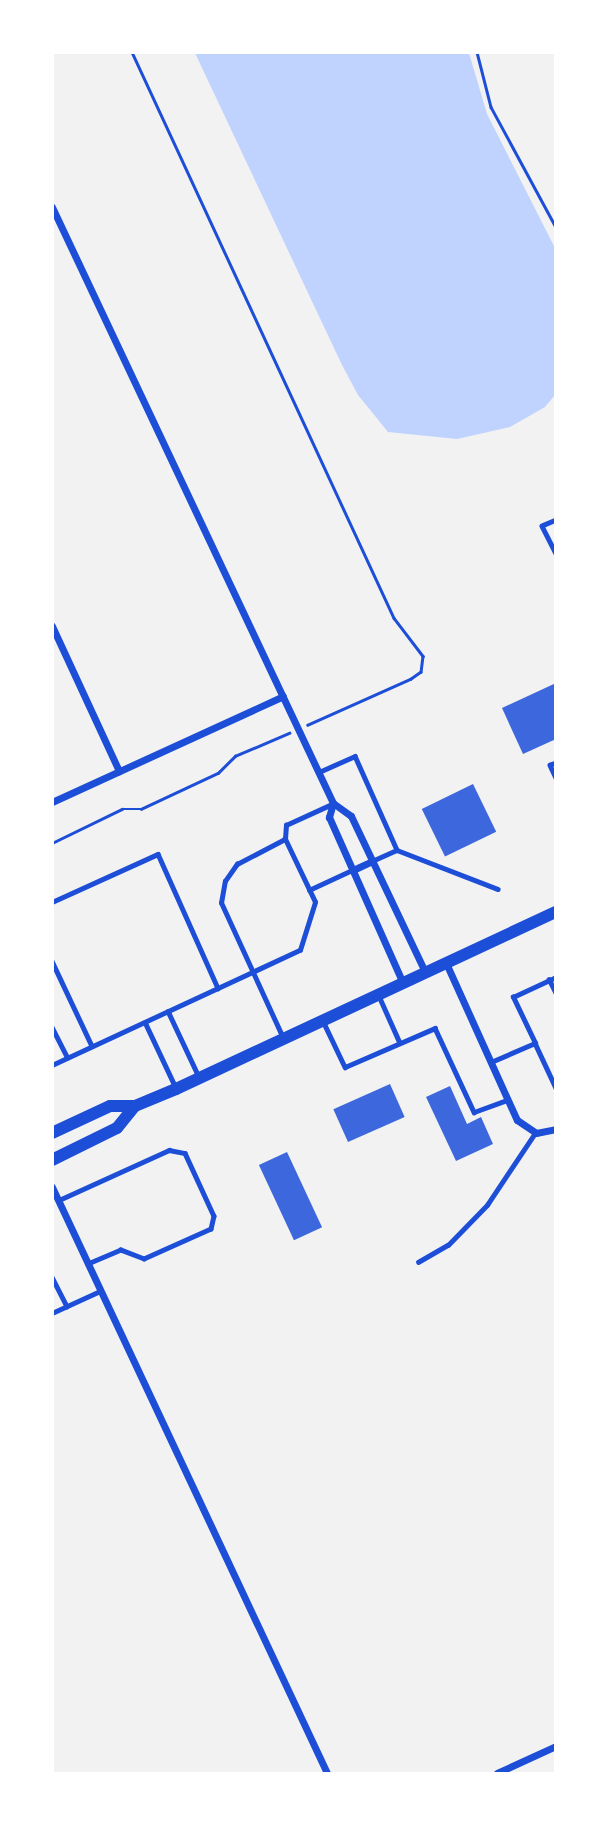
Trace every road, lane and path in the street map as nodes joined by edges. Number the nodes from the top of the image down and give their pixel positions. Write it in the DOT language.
graph roads {
  1 [pos="132,52"];
  2 [pos="477,52"];
  3 [pos="52,207"];
  4 [pos="555,227"];
  5 [pos="555,520"];
  6 [pos="555,553"];
  7 [pos="52,626"];
  8 [pos="283,696"];
  9 [pos="299,729"];
  10 [pos="555,762"];
  11 [pos="119,771"];
  12 [pos="319,772"];
  13 [pos="555,778"];
  14 [pos="52,802"];
  15 [pos="333,803"];
  16 [pos="285,839"];
  17 [pos="52,843"];
  18 [pos="397,850"];
  19 [pos="372,861"];
  20 [pos="353,870"];
  21 [pos="498,889"];
  22 [pos="309,890"];
  23 [pos="52,902"];
  24 [pos="555,912"];
  25 [pos="52,961"];
  26 [pos="446,963"];
  27 [pos="251,972"];
  28 [pos="425,972"];
  29 [pos="555,976"];
  30 [pos="549,979"];
  31 [pos="403,983"];
  32 [pos="218,988"];
  33 [pos="555,993"];
  34 [pos="379,994"];
  35 [pos="168,1011"];
  36 [pos="323,1020"];
  37 [pos="145,1022"];
  38 [pos="52,1027"];
  39 [pos="283,1039"];
  40 [pos="400,1043"];
  41 [pos="535,1043"];
  42 [pos="92,1046"];
  43 [pos="67,1058"];
  44 [pos="491,1062"];
  45 [pos="52,1065"];
  46 [pos="200,1078"];
  47 [pos="555,1088"];
  48 [pos="176,1089"];
  49 [pos="508,1100"];
  50 [pos="135,1106"];
  51 [pos="555,1129"];
  52 [pos="52,1133"];
  53 [pos="536,1133"];
  54 [pos="52,1160"];
  55 [pos="52,1187"];
  56 [pos="58,1200"];
  57 [pos="418,1262"];
  58 [pos="88,1264"];
  59 [pos="52,1277"];
  60 [pos="100,1291"];
  61 [pos="67,1306"];
  62 [pos="52,1313"];
  63 [pos="555,1746"];
  64 [pos="327,1773"];
  65 [pos="497,1773"];
  1 -- 9 [label="path"];
  2 -- 4 [label="path"];
  3 -- 8 [label="street"];
  5 -- 6 [label="lane"];
  7 -- 11 [label="street"];
  8 -- 9 [label="street"];
  8 -- 11 [label="street"];
  9 -- 12 [label="street"];
  9 -- 17 [label="path"];
  10 -- 13 [label="lane"];
  11 -- 14 [label="street"];
  12 -- 15 [label="street"];
  12 -- 18 [label="lane"];
  15 -- 16 [label="lane"];
  15 -- 19 [label="street"];
  15 -- 20 [label="street"];
  16 -- 22 [label="lane"];
  16 -- 27 [label="lane"];
  18 -- 19 [label="lane"];
  18 -- 21 [label="lane"];
  19 -- 20 [label="street"];
  19 -- 28 [label="street"];
  20 -- 22 [label="lane"];
  20 -- 31 [label="street"];
  22 -- 27 [label="lane"];
  23 -- 32 [label="lane"];
  24 -- 26 [label="main road"];
  25 -- 42 [label="lane"];
  26 -- 28 [label="main road"];
  26 -- 44 [label="street"];
  27 -- 32 [label="lane"];
  27 -- 39 [label="lane"];
  28 -- 31 [label="main road"];
  29 -- 30 [label="lane"];
  30 -- 33 [label="lane"];
  30 -- 41 [label="lane"];
  31 -- 34 [label="main road"];
  32 -- 35 [label="lane"];
  34 -- 36 [label="main road"];
  34 -- 40 [label="lane"];
  35 -- 37 [label="lane"];
  35 -- 46 [label="lane"];
  36 -- 39 [label="main road"];
  36 -- 40 [label="lane"];
  37 -- 42 [label="lane"];
  37 -- 48 [label="lane"];
  38 -- 43 [label="lane"];
  39 -- 46 [label="main road"];
  40 -- 49 [label="lane"];
  41 -- 44 [label="lane"];
  41 -- 47 [label="lane"];
  42 -- 43 [label="lane"];
  43 -- 45 [label="lane"];
  44 -- 49 [label="street"];
  46 -- 48 [label="main road"];
  48 -- 50 [label="main road"];
  49 -- 53 [label="street"];
  50 -- 52 [label="main road"];
  50 -- 54 [label="main road"];
  51 -- 53 [label="street"];
  53 -- 57 [label="lane"];
  55 -- 56 [label="street"];
  56 -- 58 [label="street"];
  56 -- 58 [label="lane"];
  58 -- 60 [label="street"];
  59 -- 61 [label="lane"];
  60 -- 61 [label="lane"];
  60 -- 64 [label="street"];
  61 -- 62 [label="lane"];
  63 -- 65 [label="street"];
}
